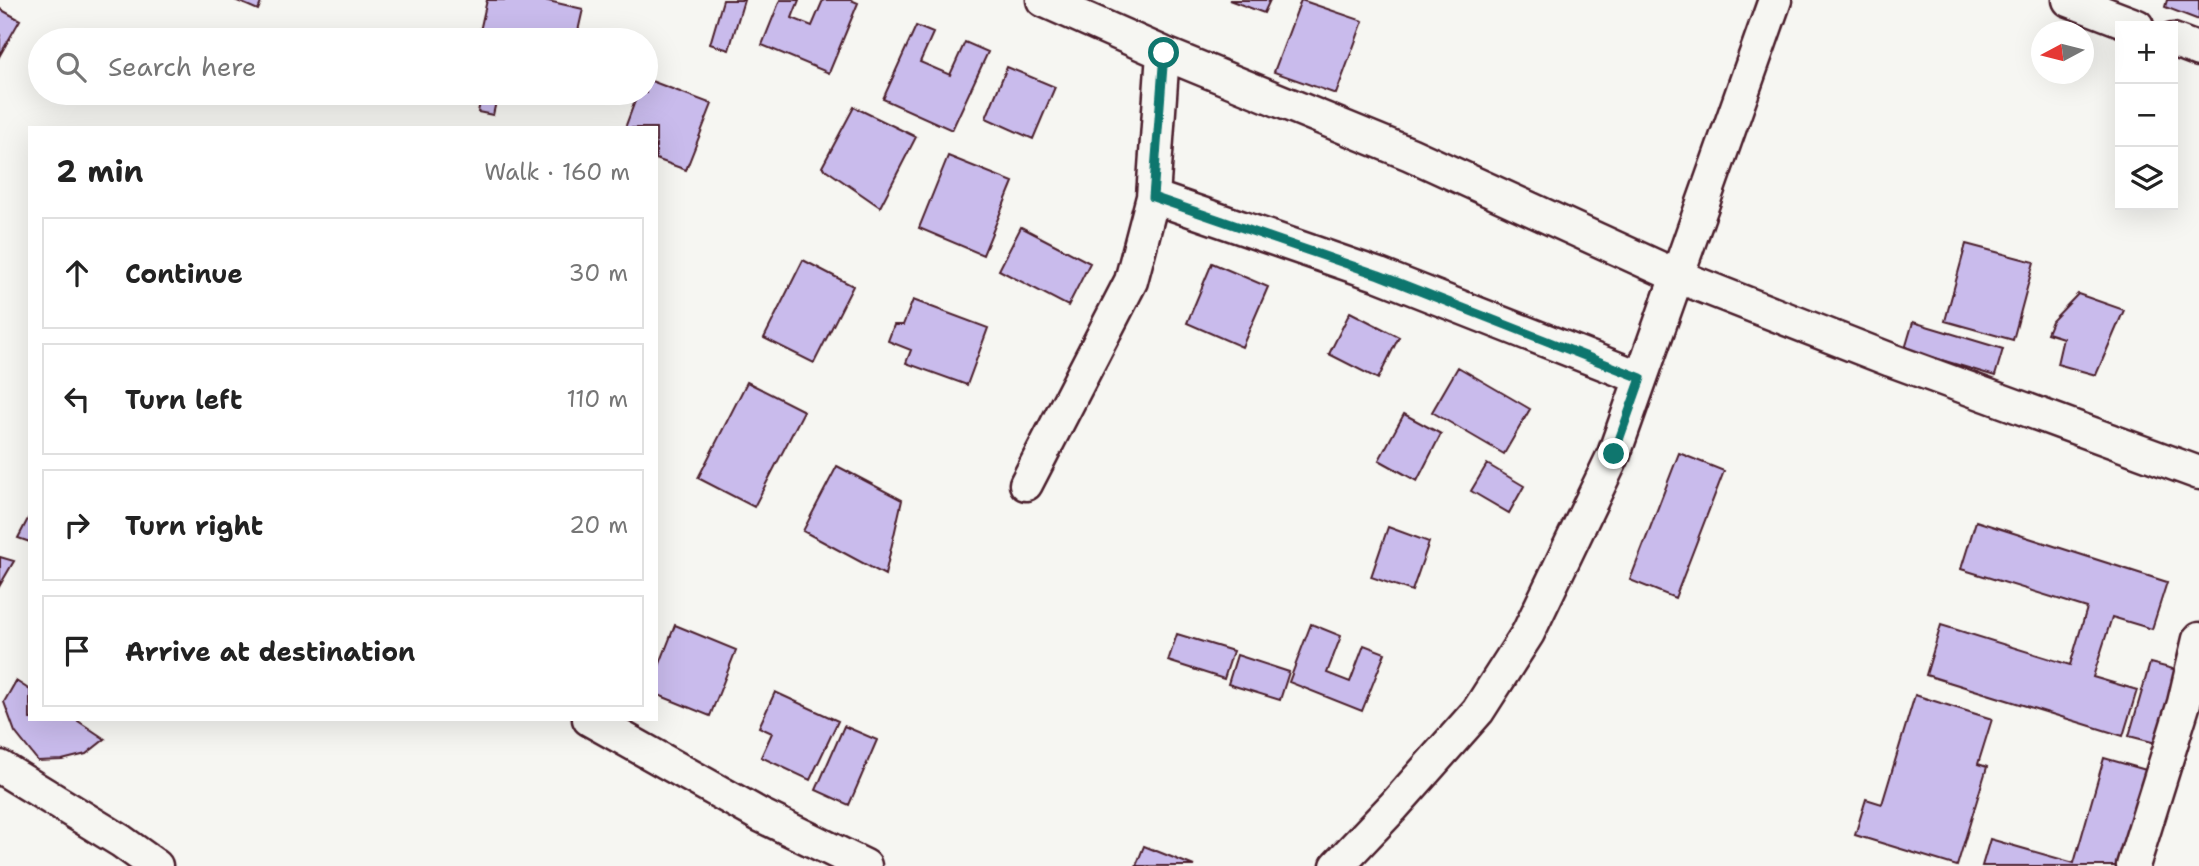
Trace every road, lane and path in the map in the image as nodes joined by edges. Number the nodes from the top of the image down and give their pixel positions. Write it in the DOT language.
graph roads {
  1 [pos="1043,0"];
  2 [pos="1775,0"];
  3 [pos="2069,0"];
  4 [pos="2124,21"];
  5 [pos="2178,42"];
  6 [pos="2199,50"];
  7 [pos="1164,53"];
  8 [pos="1153,197"];
  9 [pos="1677,276"];
  10 [pos="1641,378"];
  11 [pos="2199,473"];
  12 [pos="1026,484"];
  13 [pos="2199,639"];
  14 [pos="593,721"];
  15 [pos="0,767"];
  16 [pos="156,866"];
  17 [pos="865,866"];
  18 [pos="1337,866"];
  19 [pos="2133,866"];
  1 -- 7 [label="street"];
  2 -- 9 [label="street"];
  3 -- 4 [label="street"];
  5 -- 6 [label="street"];
  7 -- 8 [label="street"];
  7 -- 9 [label="street"];
  8 -- 10 [label="street"];
  8 -- 12 [label="street"];
  9 -- 10 [label="street"];
  9 -- 11 [label="street"];
  10 -- 18 [label="street"];
  13 -- 19 [label="street"];
  14 -- 17 [label="street"];
  15 -- 16 [label="street"];
}
